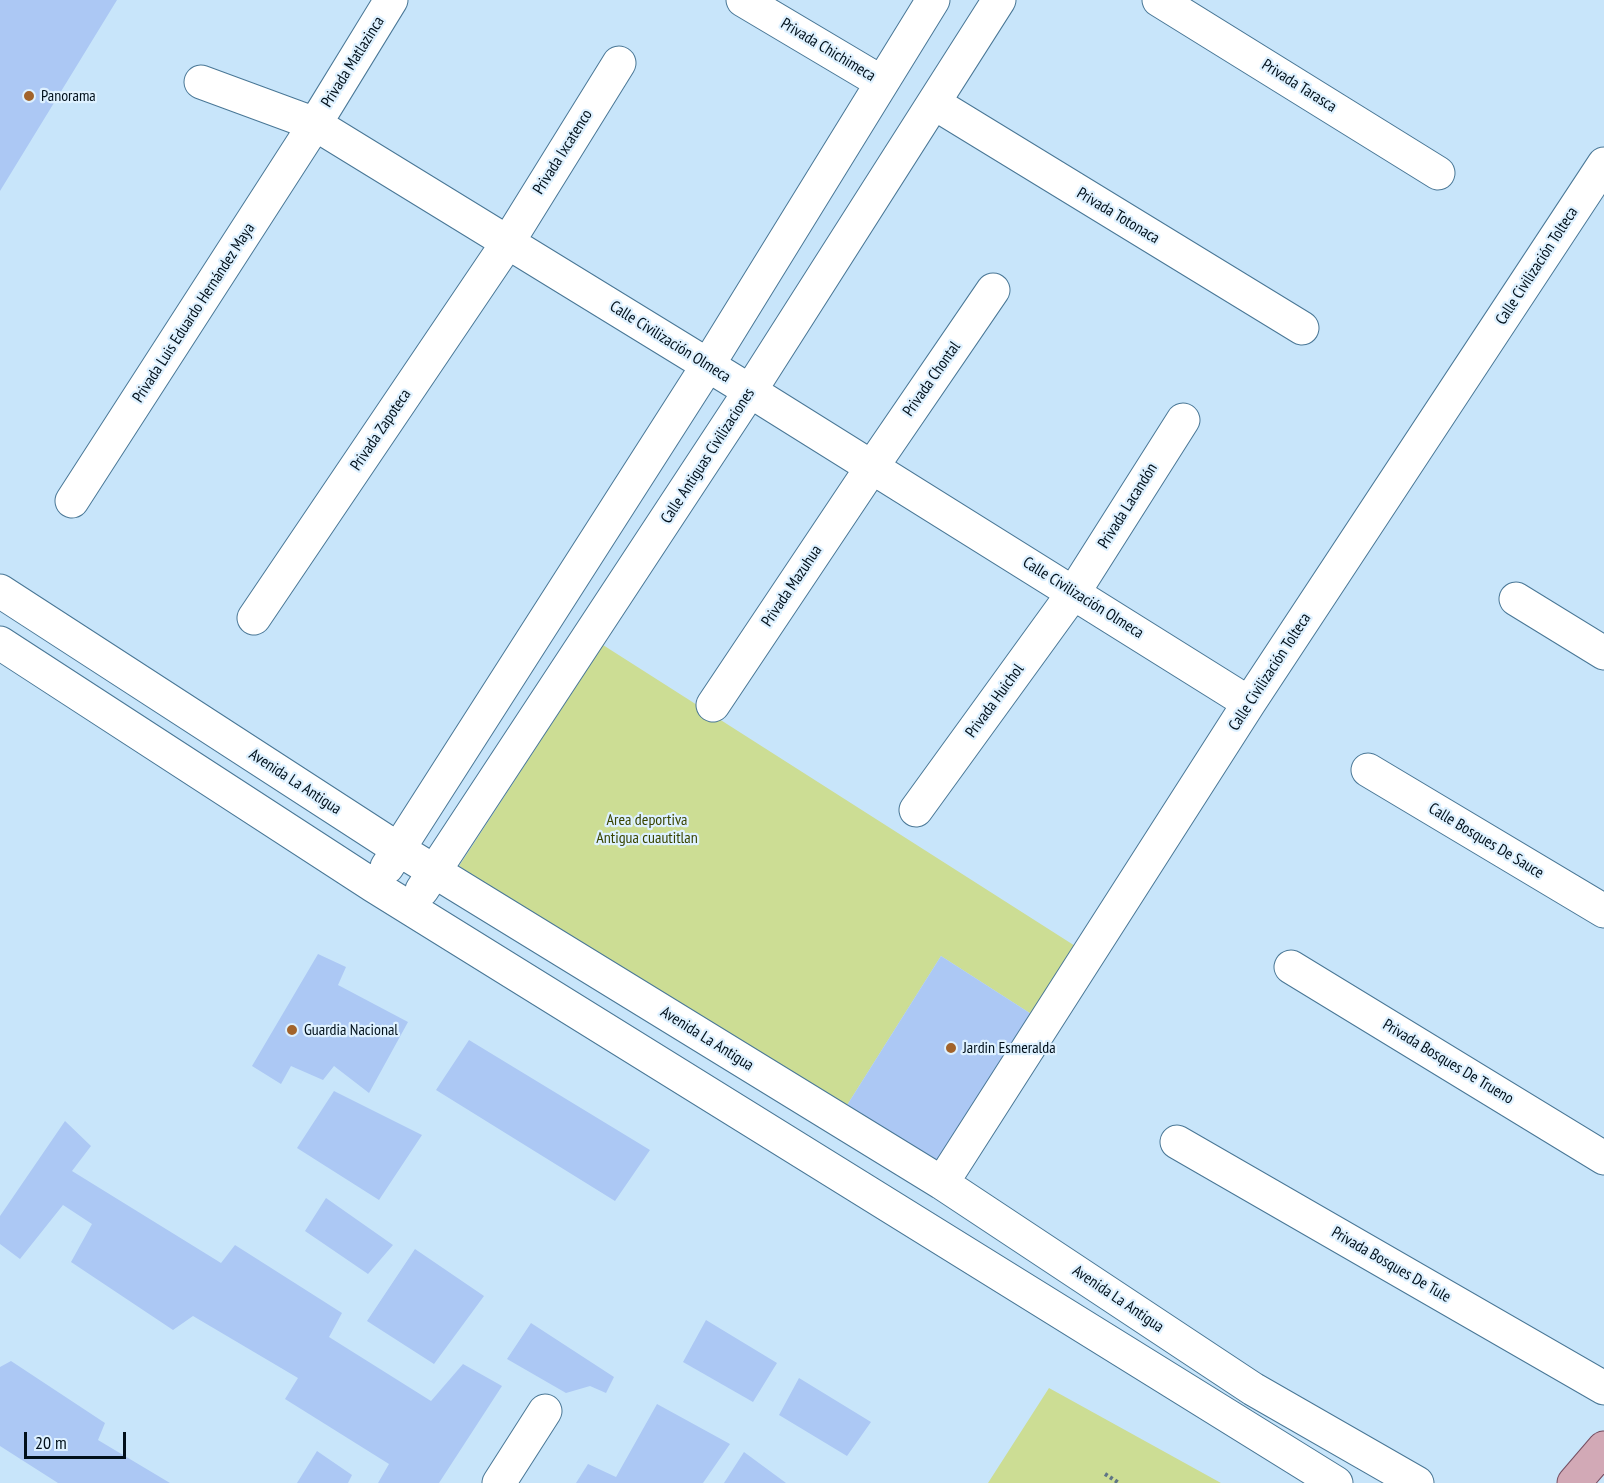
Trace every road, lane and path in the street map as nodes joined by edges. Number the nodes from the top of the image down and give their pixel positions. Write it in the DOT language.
graph roads {
  1 [pos="391,0"];
  2 [pos="743,0"];
  3 [pos="933,0"];
  4 [pos="999,0"];
  5 [pos="1159,0"];
  6 [pos="619,63"];
  7 [pos="201,82"];
  8 [pos="881,82"];
  9 [pos="934,103"];
  10 [pos="315,124"];
  11 [pos="1604,164"];
  12 [pos="1438,172"];
  13 [pos="508,242"];
  14 [pos="993,290"];
  15 [pos="1302,328"];
  16 [pos="708,365"];
  17 [pos="750,392"];
  18 [pos="1183,420"];
  19 [pos="872,466"];
  20 [pos="72,501"];
  21 [pos="0,591"];
  22 [pos="1074,592"];
  23 [pos="1516,599"];
  24 [pos="254,618"];
  25 [pos="0,644"];
  26 [pos="1604,653"];
  27 [pos="1249,703"];
  28 [pos="713,705"];
  29 [pos="1368,770"];
  30 [pos="916,810"];
  31 [pos="398,849"];
  32 [pos="435,872"];
  33 [pos="375,886"];
  34 [pos="410,906"];
  35 [pos="1604,912"];
  36 [pos="1291,967"];
  37 [pos="1177,1142"];
  38 [pos="1604,1158"];
  39 [pos="942,1183"];
  40 [pos="1604,1388"];
  41 [pos="545,1411"];
  42 [pos="1604,1448"];
  43 [pos="1105,1474"];
  44 [pos="499,1483"];
  45 [pos="1119,1483"];
  46 [pos="1336,1483"];
  47 [pos="1417,1483"];
  48 [pos="1574,1483"];
  1 -- 10 [label="street, Privada Matlazinca"];
  2 -- 8 [label="street, Privada Chichimeca"];
  3 -- 8 [label="street"];
  4 -- 9 [label="street, Calle Antiguas Civilizaciones"];
  5 -- 12 [label="street, Privada Tarasca"];
  6 -- 13 [label="street, Privada Ixcatenco"];
  7 -- 10 [label="street, Calle Civilización Olmeca"];
  8 -- 16 [label="street"];
  9 -- 15 [label="street, Privada Totonaca"];
  9 -- 17 [label="street, Calle Antiguas Civilizaciones"];
  10 -- 13 [label="street, Calle Civilización Olmeca"];
  10 -- 20 [label="street, Privada Luis Eduardo Hernández Maya"];
  11 -- 27 [label="street, Calle Civilización Tolteca"];
  13 -- 16 [label="street, Calle Civilización Olmeca"];
  13 -- 24 [label="street, Privada Zapoteca"];
  14 -- 19 [label="street, Privada Chontal"];
  16 -- 17 [label="street, Calle Civilización Olmeca"];
  16 -- 31 [label="street"];
  17 -- 19 [label="street, Calle Civilización Olmeca"];
  17 -- 32 [label="street, Calle Antiguas Civilizaciones"];
  18 -- 22 [label="street, Privada Lacandón"];
  19 -- 22 [label="street, Calle Civilización Olmeca"];
  19 -- 28 [label="street, Privada Mazuhua"];
  21 -- 31 [label="street, Avenida La Antigua"];
  22 -- 27 [label="street, Calle Civilización Olmeca"];
  22 -- 30 [label="street, Privada Huichol"];
  23 -- 26 [label="street"];
  25 -- 33 [label="street"];
  27 -- 39 [label="street, Calle Civilización Tolteca"];
  29 -- 35 [label="street, Calle Bosques De Sauce"];
  31 -- 32 [label="street, Avenida La Antigua"];
  31 -- 33 [label="street"];
  32 -- 34 [label="street, Calle Antiguas Civilizaciones"];
  32 -- 39 [label="street, Avenida La Antigua"];
  33 -- 34 [label="street"];
  34 -- 46 [label="street"];
  36 -- 38 [label="street, Privada Bosques De Trueno"];
  37 -- 40 [label="street, Privada Bosques De Tule"];
  39 -- 47 [label="street, Avenida La Antigua"];
  41 -- 44 [label="street"];
  42 -- 48 [label="main road"];
  43 -- 45 [label="path"];
}
